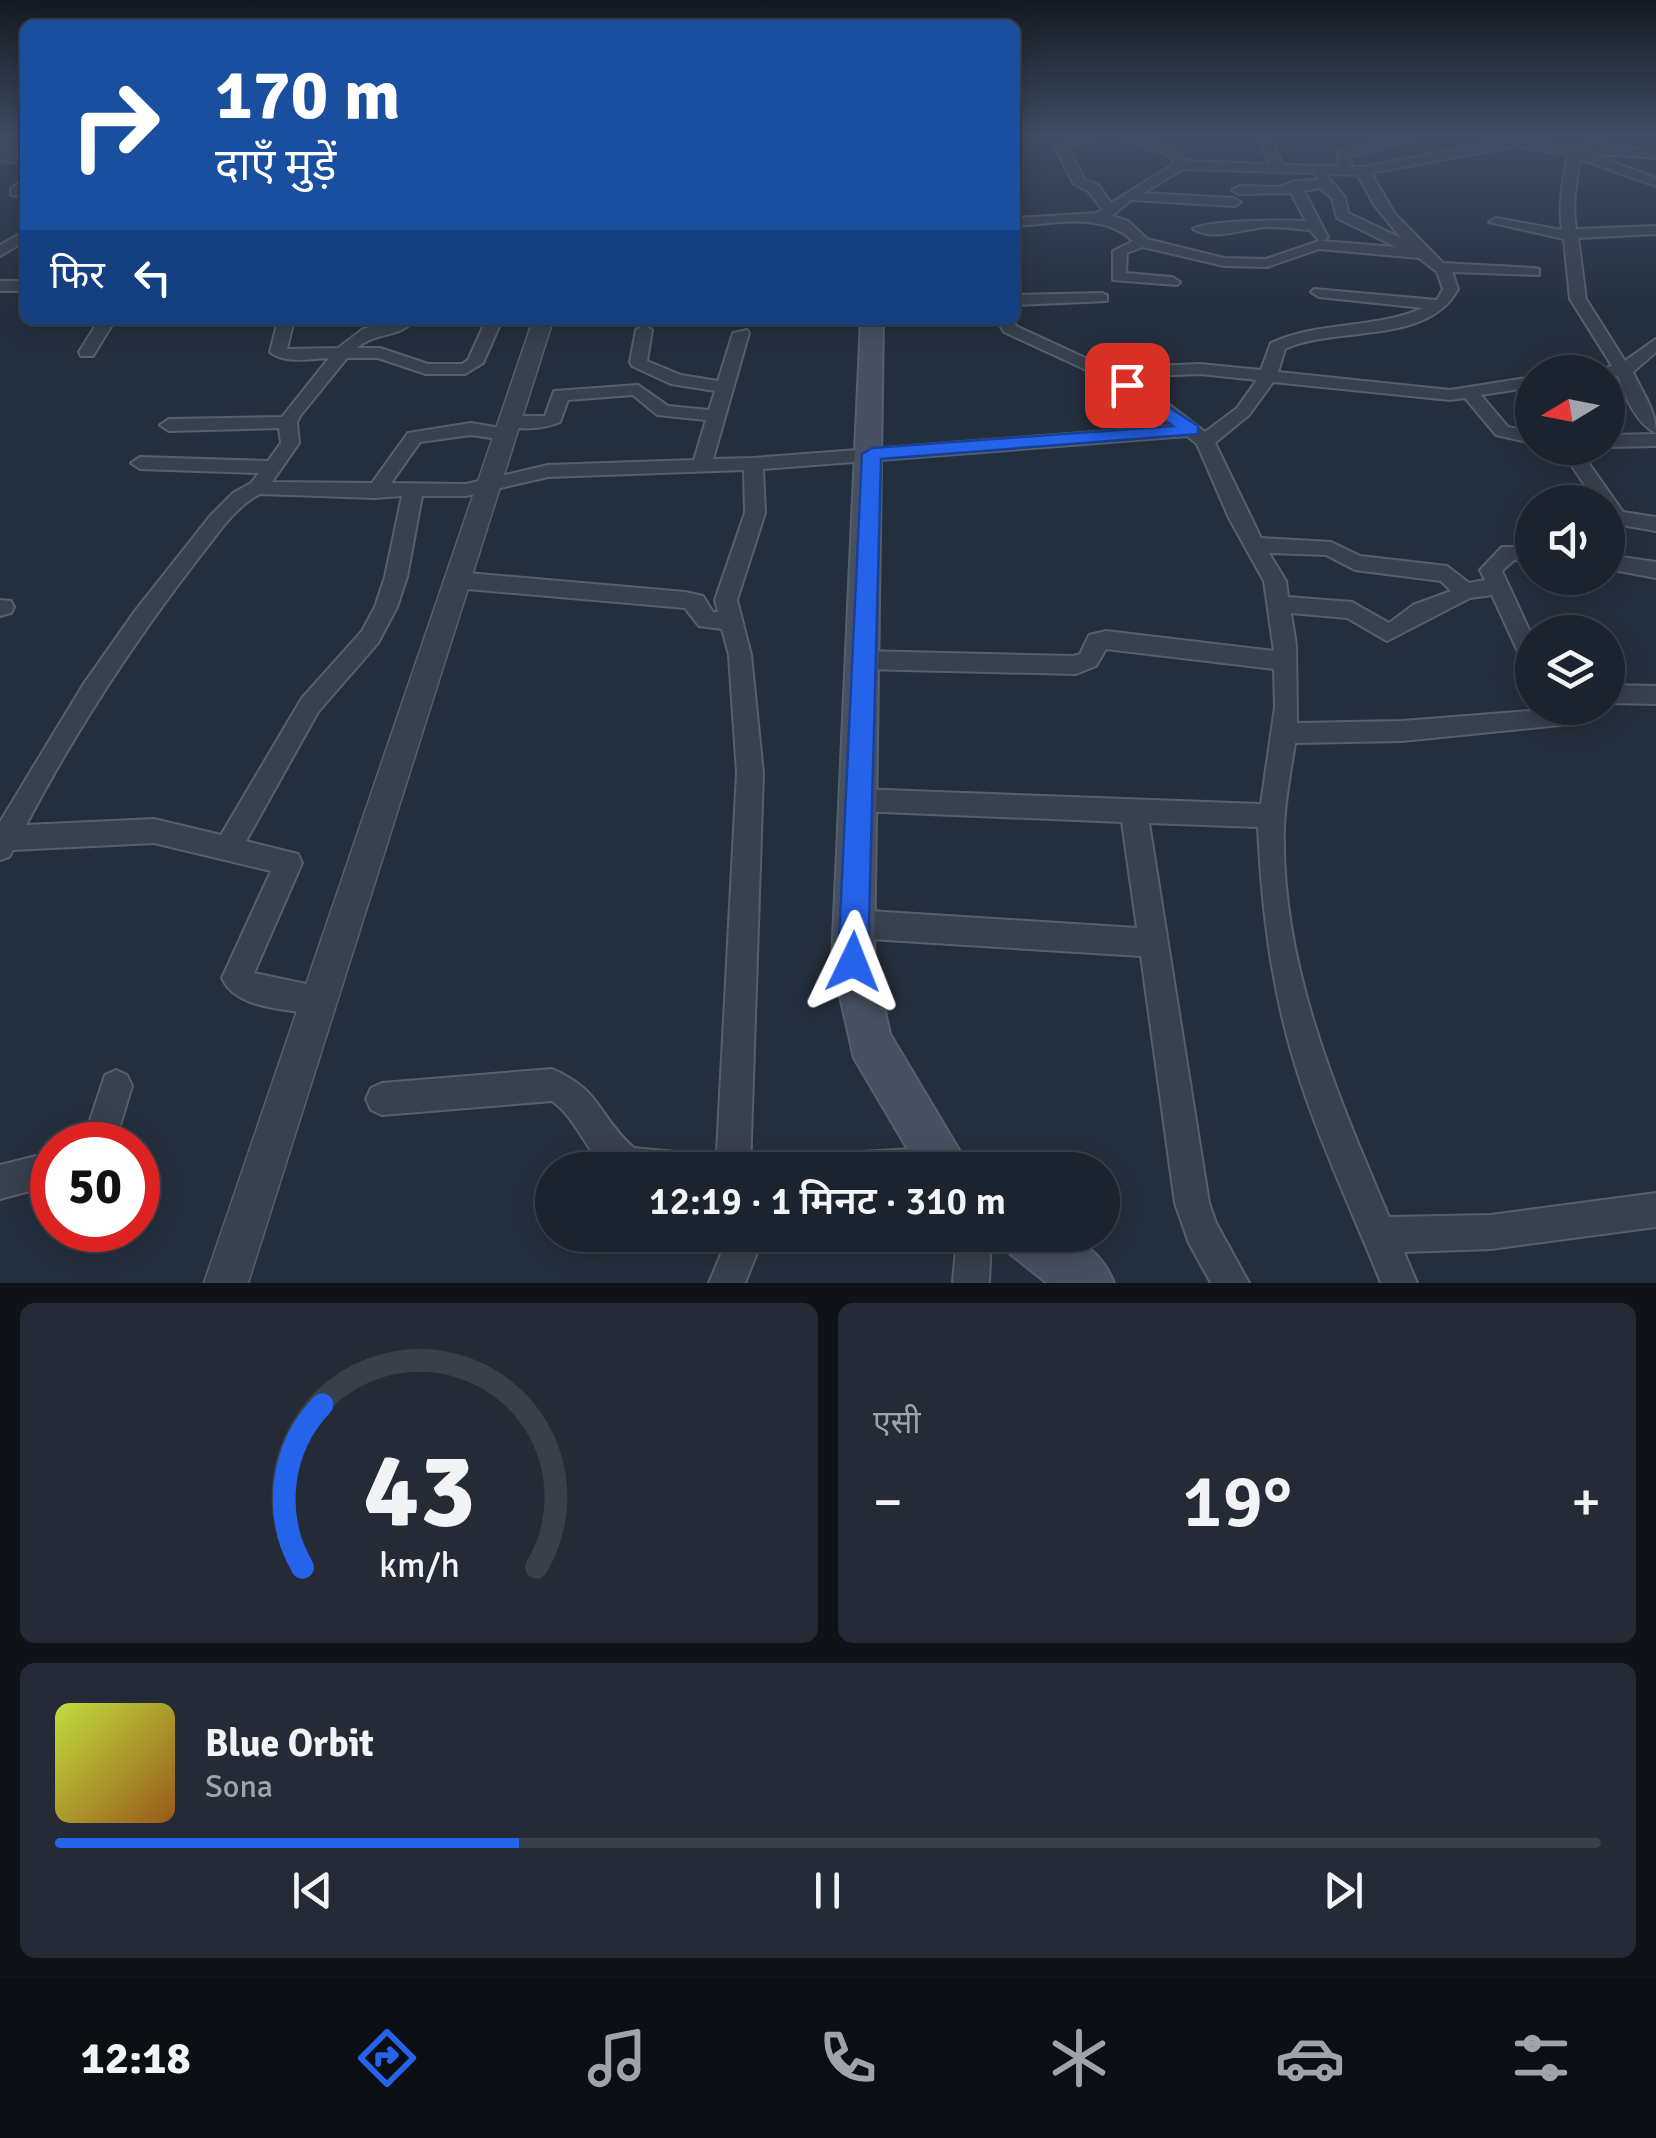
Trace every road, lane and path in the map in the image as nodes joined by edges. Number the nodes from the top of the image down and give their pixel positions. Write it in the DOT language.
graph roads {
  1 [pos="1096,195"];
  2 [pos="1245,195"];
  3 [pos="1299,195"];
  4 [pos="1336,195"];
  5 [pos="1371,195"];
  6 [pos="1572,195"];
  7 [pos="1128,196"];
  8 [pos="1106,215"];
  9 [pos="1020,222"];
  10 [pos="1496,222"];
  11 [pos="1315,226"];
  12 [pos="1200,229"];
  13 [pos="1656,230"];
  14 [pos="1570,235"];
  15 [pos="1142,242"];
  16 [pos="1325,245"];
  17 [pos="1423,254"];
  18 [pos="1438,267"];
  19 [pos="1534,272"];
  20 [pos="1172,282"];
  21 [pos="1319,292"];
  22 [pos="1102,298"];
  23 [pos="1020,300"];
  24 [pos="1440,306"];
  25 [pos="104,325"];
  26 [pos="285,325"];
  27 [pos="400,325"];
  28 [pos="492,325"];
  29 [pos="541,325"];
  30 [pos="872,325"];
  31 [pos="1007,325"];
  32 [pos="644,330"];
  33 [pos="741,333"];
  34 [pos="1656,344"];
  35 [pos="87,352"];
  36 [pos="347,352"];
  37 [pos="1614,355"];
  38 [pos="1625,370"];
  39 [pos="1105,373"];
  40 [pos="1625,374"];
  41 [pos="1270,377"];
  42 [pos="725,387"];
  43 [pos="1515,387"];
  44 [pos="1471,394"];
  45 [pos="716,416"];
  46 [pos="288,422"];
  47 [pos="169,425"];
  48 [pos="1656,426"];
  49 [pos="507,428"];
  50 [pos="1515,434"];
  51 [pos="1198,436"];
  52 [pos="1656,440"];
  53 [pos="1625,441"];
  54 [pos="872,454"];
  55 [pos="140,464"];
  56 [pos="702,464"];
  57 [pos="754,464"];
  58 [pos="274,467"];
  59 [pos="488,484"];
  60 [pos="258,488"];
  61 [pos="375,492"];
  62 [pos="414,492"];
  63 [pos="1625,516"];
  64 [pos="1656,524"];
  65 [pos="1256,545"];
  66 [pos="1515,553"];
  67 [pos="1625,565"];
  68 [pos="1656,570"];
  69 [pos="456,580"];
  70 [pos="1498,586"];
  71 [pos="1464,591"];
  72 [pos="1279,604"];
  73 [pos="731,621"];
  74 [pos="1515,622"];
  75 [pos="863,660"];
  76 [pos="1285,661"];
  77 [pos="1625,694"];
  78 [pos="1656,695"];
  79 [pos="1515,719"];
  80 [pos="1283,733"];
  81 [pos="858,800"];
  82 [pos="1134,810"];
  83 [pos="1272,816"];
  84 [pos="3,843"];
  85 [pos="228,847"];
  86 [pos="854,924"];
  87 [pos="1154,943"];
  88 [pos="319,1000"];
  89 [pos="116,1086"];
  90 [pos="382,1099"];
  91 [pos="105,1122"];
  92 [pos="617,1152"];
  93 [pos="734,1152"];
  94 [pos="937,1152"];
  95 [pos="30,1174"];
  96 [pos="0,1182"];
  97 [pos="1656,1210"];
  98 [pos="1382,1236"];
  99 [pos="740,1252"];
  100 [pos="973,1252"];
  101 [pos="1048,1252"];
  102 [pos="226,1283"];
  103 [pos="727,1283"];
  104 [pos="972,1283"];
  105 [pos="1088,1283"];
  106 [pos="1231,1283"];
  107 [pos="1398,1283"];
  1 -- 8 [label="street"];
  2 -- 7 [label="street"];
  3 -- 11 [label="street"];
  4 -- 17 [label="street"];
  5 -- 17 [label="street"];
  6 -- 14 [label="street"];
  7 -- 8 [label="street"];
  8 -- 9 [label="street"];
  8 -- 15 [label="street"];
  10 -- 14 [label="street"];
  11 -- 12 [label="street"];
  11 -- 16 [label="street"];
  13 -- 14 [label="street"];
  14 -- 37 [label="street"];
  15 -- 16 [label="street"];
  15 -- 20 [label="street"];
  16 -- 17 [label="street"];
  17 -- 18 [label="street"];
  18 -- 19 [label="street"];
  18 -- 24 [label="street"];
  21 -- 24 [label="street"];
  22 -- 23 [label="street"];
  24 -- 41 [label="street"];
  25 -- 35 [label="street"];
  26 -- 36 [label="street"];
  27 -- 36 [label="street"];
  28 -- 36 [label="street"];
  29 -- 49 [label="street"];
  30 -- 54 [label="main road"];
  31 -- 39 [label="street"];
  32 -- 42 [label="street"];
  33 -- 42 [label="street"];
  34 -- 38 [label="street"];
  36 -- 46 [label="street"];
  39 -- 41 [label="street"];
  39 -- 51 [label="street"];
  40 -- 48 [label="street"];
  41 -- 44 [label="street"];
  41 -- 51 [label="street"];
  42 -- 45 [label="street"];
  43 -- 44 [label="street"];
  44 -- 50 [label="street"];
  45 -- 49 [label="street"];
  45 -- 56 [label="street"];
  46 -- 47 [label="street"];
  46 -- 58 [label="street"];
  49 -- 59 [label="street"];
  49 -- 61 [label="street"];
  51 -- 54 [label="street"];
  51 -- 65 [label="street"];
  52 -- 53 [label="street"];
  54 -- 57 [label="street"];
  54 -- 75 [label="main road"];
  55 -- 58 [label="street"];
  56 -- 57 [label="street"];
  56 -- 59 [label="street"];
  57 -- 73 [label="street"];
  58 -- 60 [label="street"];
  59 -- 62 [label="street"];
  59 -- 69 [label="street"];
  60 -- 61 [label="street"];
  60 -- 84 [label="street"];
  61 -- 62 [label="street"];
  62 -- 85 [label="street"];
  63 -- 64 [label="street"];
  65 -- 71 [label="street"];
  65 -- 72 [label="street"];
  66 -- 70 [label="street"];
  67 -- 68 [label="street"];
  69 -- 73 [label="street"];
  69 -- 88 [label="street"];
  70 -- 71 [label="street"];
  70 -- 74 [label="street"];
  71 -- 72 [label="street"];
  72 -- 76 [label="street"];
  73 -- 93 [label="street"];
  75 -- 76 [label="street"];
  75 -- 81 [label="main road"];
  76 -- 80 [label="street"];
  77 -- 78 [label="street"];
  79 -- 80 [label="street"];
  80 -- 83 [label="street"];
  81 -- 82 [label="street"];
  81 -- 86 [label="main road"];
  82 -- 83 [label="street"];
  82 -- 87 [label="street"];
  83 -- 98 [label="street"];
  84 -- 85 [label="street"];
  85 -- 88 [label="street"];
  86 -- 87 [label="street"];
  86 -- 94 [label="main road"];
  87 -- 106 [label="street"];
  88 -- 102 [label="street"];
  89 -- 91 [label="street"];
  90 -- 92 [label="street"];
  95 -- 96 [label="street"];
  97 -- 98 [label="street"];
  98 -- 107 [label="street"];
  99 -- 103 [label="street"];
  100 -- 104 [label="street"];
  101 -- 105 [label="main road"];
}
